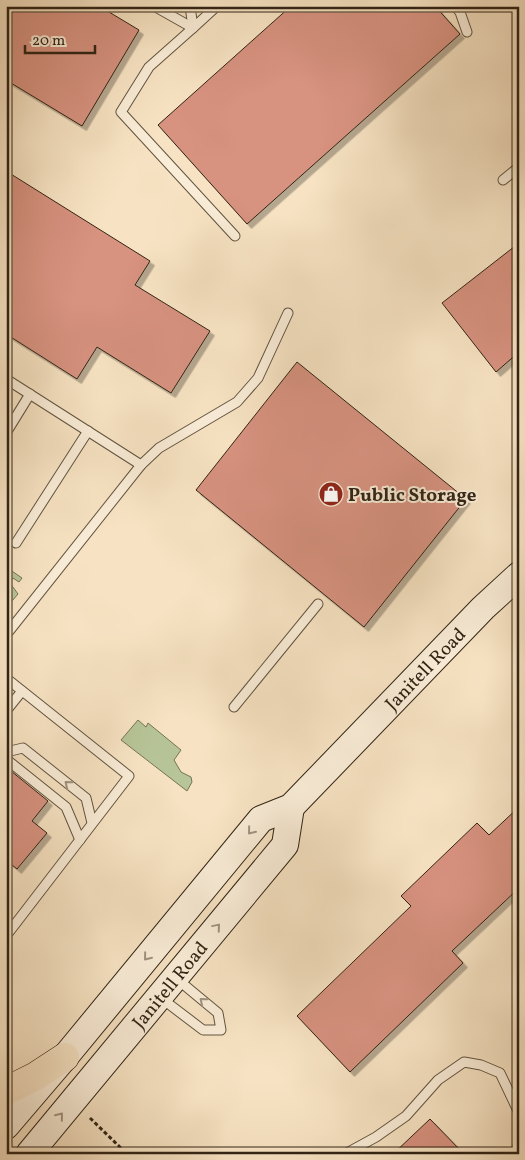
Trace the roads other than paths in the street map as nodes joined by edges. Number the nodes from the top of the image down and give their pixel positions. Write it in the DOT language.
graph roads {
  1 [pos="154,6"];
  2 [pos="190,6"];
  3 [pos="217,6"];
  4 [pos="455,6"];
  5 [pos="192,28"];
  6 [pos="467,32"];
  7 [pos="519,167"];
  8 [pos="503,180"];
  9 [pos="235,236"];
  10 [pos="288,313"];
  11 [pos="6,379"];
  12 [pos="30,394"];
  13 [pos="88,431"];
  14 [pos="6,433"];
  15 [pos="141,464"];
  16 [pos="16,543"];
  17 [pos="519,575"];
  18 [pos="318,604"];
  19 [pos="6,635"];
  20 [pos="6,678"];
  21 [pos="22,691"];
  22 [pos="234,708"];
  23 [pos="6,711"];
  24 [pos="6,752"];
  25 [pos="6,758"];
  26 [pos="291,807"];
  27 [pos="92,823"];
  28 [pos="80,840"];
  29 [pos="6,936"];
  30 [pos="167,987"];
  31 [pos="65,1057"];
  32 [pos="6,1091"];
  33 [pos="519,1113"];
  34 [pos="6,1126"];
  35 [pos="519,1142"];
  36 [pos="29,1154"];
  37 [pos="345,1154"];
  38 [pos="516,1154"];
  1 -- 5 [label="lane"];
  2 -- 5 [label="lane"];
  3 -- 5 [label="lane"];
  4 -- 6 [label="lane"];
  5 -- 9 [label="lane"];
  7 -- 8 [label="lane"];
  10 -- 15 [label="lane"];
  11 -- 12 [label="lane"];
  12 -- 13 [label="lane"];
  12 -- 14 [label="lane"];
  13 -- 15 [label="lane"];
  13 -- 16 [label="lane"];
  15 -- 19 [label="lane"];
  17 -- 26 [label="street, Janitell Road"];
  18 -- 22 [label="lane"];
  20 -- 21 [label="lane"];
  21 -- 23 [label="lane"];
  21 -- 27 [label="lane"];
  27 -- 24 [label="lane, one-way"];
  25 -- 28 [label="lane"];
  30 -- 26 [label="street, Janitell Road, one-way"];
  26 -- 31 [label="street, Janitell Road, one-way"];
  27 -- 28 [label="lane"];
  28 -- 29 [label="lane"];
  30 -- 30 [label="lane, one-way"];
  36 -- 30 [label="street, Janitell Road, one-way"];
  31 -- 32 [label="main road"];
  31 -- 34 [label="street, Janitell Road"];
  33 -- 37 [label="lane"];
  35 -- 38 [label="lane"];
}
